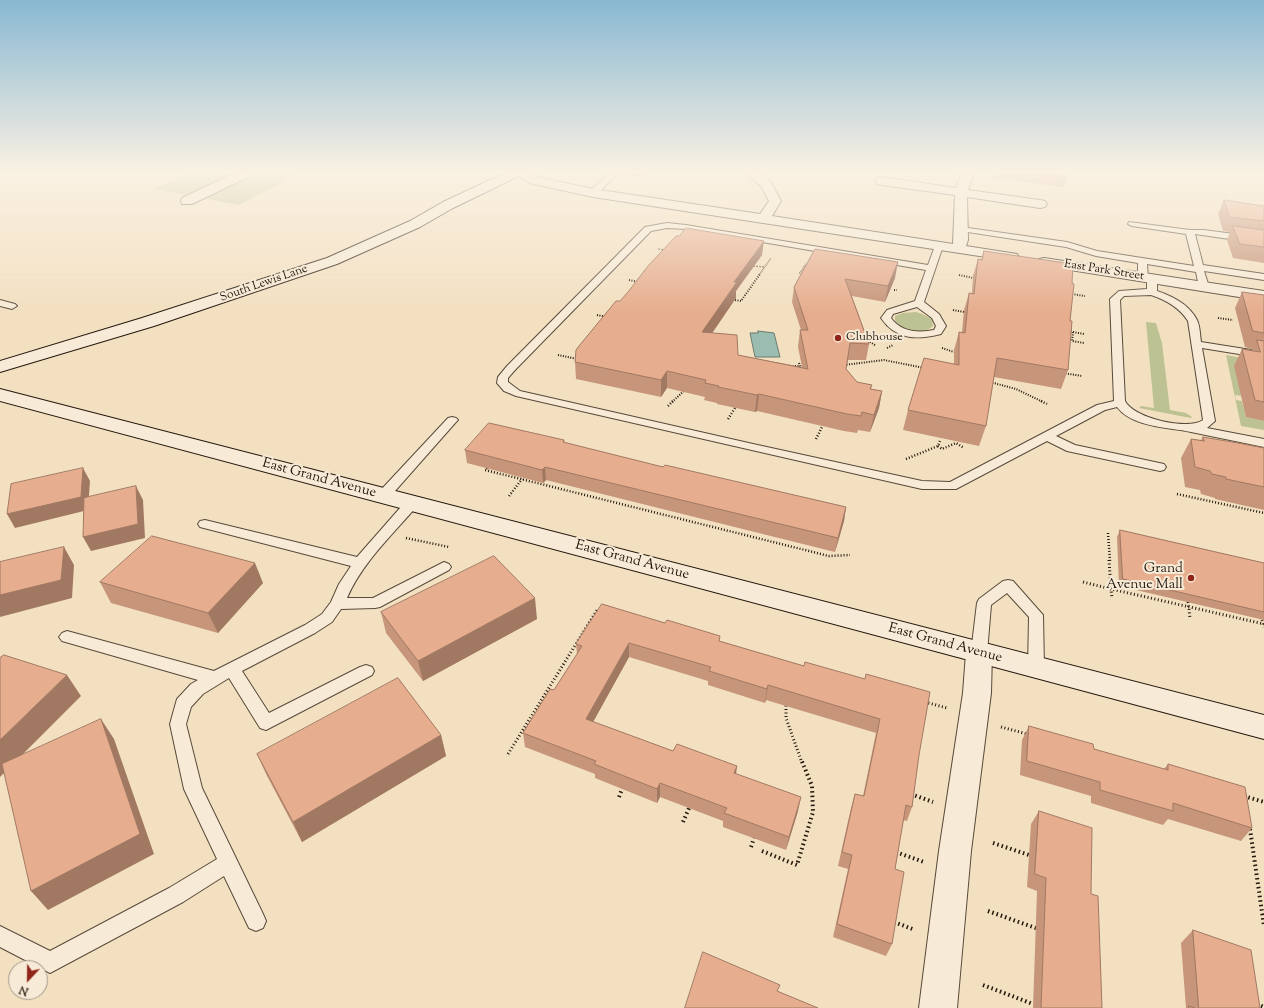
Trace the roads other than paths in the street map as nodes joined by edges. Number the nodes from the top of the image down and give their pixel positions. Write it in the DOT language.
graph roads {
  1 [pos="424,219"];
  2 [pos="764,219"];
  3 [pos="961,219"];
  4 [pos="1132,224"];
  5 [pos="961,229"];
  6 [pos="1190,232"];
  7 [pos="1264,241"];
  8 [pos="939,246"];
  9 [pos="958,249"];
  10 [pos="1142,262"];
  11 [pos="932,268"];
  12 [pos="1199,269"];
  13 [pos="1264,277"];
  14 [pos="1149,283"];
  15 [pos="1204,287"];
  16 [pos="1264,296"];
  17 [pos="0,303"];
  18 [pos="919,303"];
  19 [pos="12,306"];
  20 [pos="1196,344"];
  21 [pos="1264,356"];
  22 [pos="0,367"];
  23 [pos="0,395"];
  24 [pos="1120,403"];
  25 [pos="452,420"];
  26 [pos="1188,428"];
  27 [pos="1046,436"];
  28 [pos="1264,443"];
  29 [pos="1160,467"];
  30 [pos="383,496"];
  31 [pos="412,503"];
  32 [pos="205,524"];
  33 [pos="360,563"];
  34 [pos="444,567"];
  35 [pos="337,604"];
  36 [pos="67,637"];
  37 [pos="979,653"];
  38 [pos="1036,668"];
  39 [pos="232,669"];
  40 [pos="366,671"];
  41 [pos="215,678"];
  42 [pos="1264,727"];
  43 [pos="228,863"];
  44 [pos="256,921"];
  45 [pos="0,936"];
  46 [pos="938,1008"];
  1 -- 22 [label="street, South Lewis Lane"];
  2 -- 8 [label="street, East Park Street"];
  3 -- 5 [label="street"];
  4 -- 6 [label="lane"];
  5 -- 9 [label="street"];
  5 -- 10 [label="lane"];
  6 -- 7 [label="lane"];
  6 -- 12 [label="lane"];
  8 -- 9 [label="street, East Park Street"];
  8 -- 11 [label="lane"];
  9 -- 14 [label="street, East Park Street"];
  10 -- 12 [label="lane"];
  10 -- 14 [label="lane"];
  11 -- 18 [label="lane"];
  11 -- 27 [label="lane"];
  12 -- 13 [label="lane"];
  12 -- 15 [label="lane"];
  14 -- 15 [label="street, East Park Street"];
  14 -- 20 [label="lane"];
  14 -- 24 [label="lane"];
  15 -- 16 [label="street, East Park Street"];
  17 -- 19 [label="lane"];
  18 -- 18 [label="lane"];
  20 -- 21 [label="lane"];
  20 -- 26 [label="lane"];
  23 -- 30 [label="street, East Grand Avenue"];
  24 -- 26 [label="lane"];
  24 -- 27 [label="lane"];
  25 -- 30 [label="lane"];
  26 -- 28 [label="lane"];
  27 -- 29 [label="lane"];
  30 -- 31 [label="street, East Grand Avenue"];
  31 -- 33 [label="lane"];
  31 -- 37 [label="street, East Grand Avenue"];
  32 -- 33 [label="lane"];
  33 -- 35 [label="lane"];
  34 -- 35 [label="lane"];
  35 -- 39 [label="lane"];
  36 -- 41 [label="lane"];
  37 -- 38 [label="street, East Grand Avenue"];
  37 -- 38 [label="lane"];
  37 -- 46 [label="street"];
  38 -- 42 [label="street, East Grand Avenue"];
  39 -- 40 [label="lane"];
  39 -- 41 [label="lane"];
  41 -- 43 [label="lane"];
  43 -- 44 [label="lane"];
  43 -- 45 [label="lane"];
}
